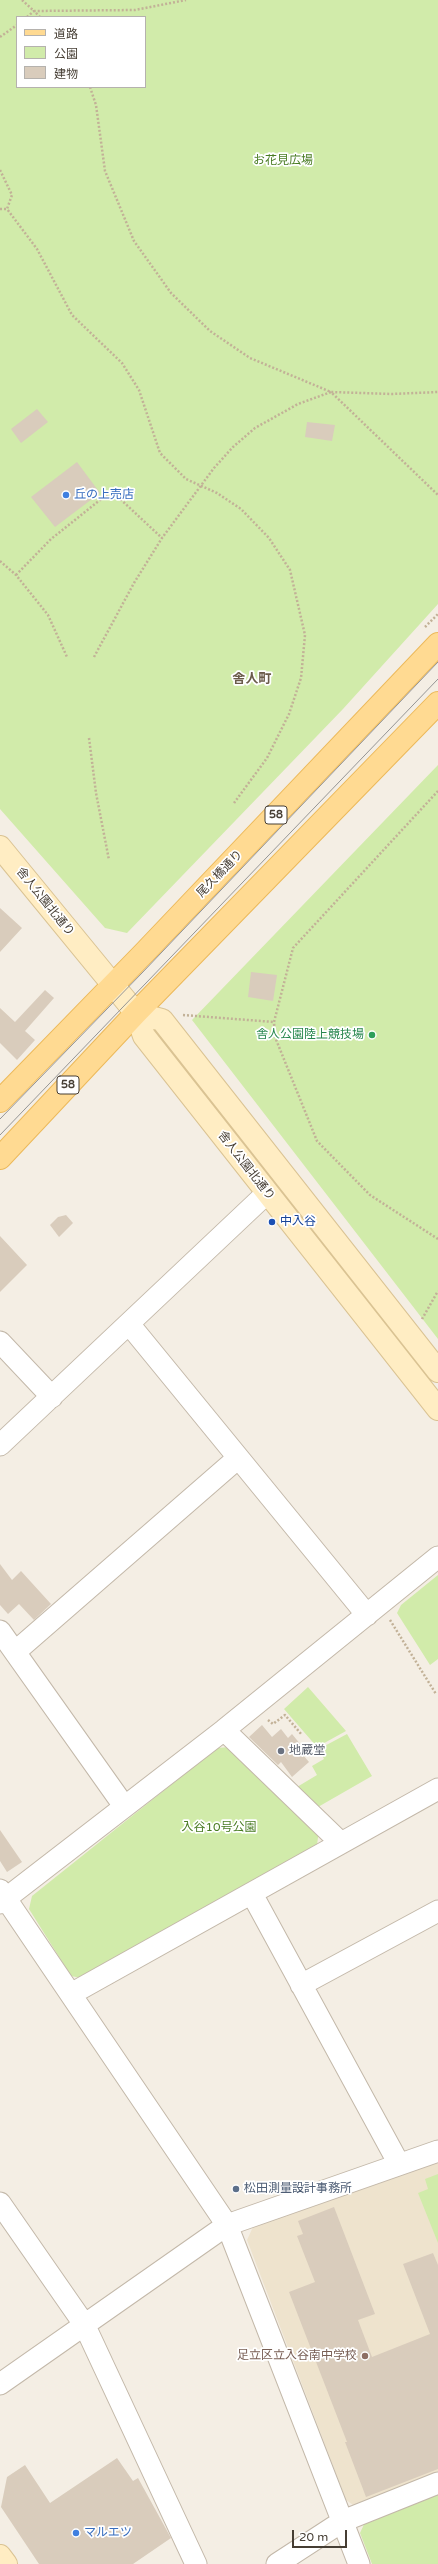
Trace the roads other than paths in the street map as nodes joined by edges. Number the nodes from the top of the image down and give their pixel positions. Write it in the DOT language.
graph roads {
  1 [pos="438,644"];
  2 [pos="438,703"];
  3 [pos="0,847"];
  4 [pos="113,985"];
  5 [pos="136,1013"];
  6 [pos="0,1101"];
  7 [pos="0,1158"];
  8 [pos="267,1193"];
  9 [pos="129,1324"];
  10 [pos="0,1342"];
  11 [pos="438,1371"];
  12 [pos="52,1397"];
  13 [pos="438,1409"];
  14 [pos="0,1445"];
  15 [pos="238,1458"];
  16 [pos="438,1557"];
  17 [pos="377,1615"];
  18 [pos="0,1630"];
  19 [pos="15,1652"];
  20 [pos="224,1730"];
  21 [pos="436,1795"];
  22 [pos="124,1806"];
  23 [pos="341,1843"];
  24 [pos="252,1894"];
  25 [pos="2,1897"];
  26 [pos="438,1911"];
  27 [pos="301,1985"];
  28 [pos="71,1994"];
  29 [pos="438,2150"];
  30 [pos="399,2164"];
  31 [pos="0,2203"];
  32 [pos="227,2226"];
  33 [pos="84,2324"];
  34 [pos="0,2384"];
  35 [pos="438,2483"];
  36 [pos="343,2520"];
  37 [pos="0,2556"];
  38 [pos="6,2564"];
  39 [pos="196,2564"];
  40 [pos="277,2564"];
  41 [pos="359,2564"];
  1 -- 4 [label="main road, 尾久橋通り / 58"];
  2 -- 5 [label="main road, 58"];
  3 -- 4 [label="street, 舎人公園北通り"];
  4 -- 5 [label="street, 舎人公園北通り"];
  4 -- 6 [label="main road, 尾久橋通り / 58"];
  5 -- 7 [label="main road, 58"];
  5 -- 8 [label="street, 舎人公園北通り"];
  5 -- 11 [label="street, 舎人公園北通り"];
  8 -- 9 [label="street"];
  8 -- 13 [label="street, 舎人公園北通り"];
  9 -- 12 [label="street"];
  9 -- 15 [label="street"];
  10 -- 12 [label="street"];
  12 -- 14 [label="street"];
  15 -- 17 [label="street"];
  15 -- 19 [label="street"];
  16 -- 17 [label="street"];
  17 -- 20 [label="street"];
  18 -- 19 [label="street"];
  19 -- 22 [label="street"];
  20 -- 22 [label="street"];
  20 -- 23 [label="street"];
  21 -- 23 [label="street"];
  22 -- 25 [label="street"];
  23 -- 24 [label="street"];
  24 -- 27 [label="street"];
  24 -- 28 [label="street"];
  25 -- 28 [label="street"];
  26 -- 27 [label="street"];
  27 -- 30 [label="street"];
  28 -- 32 [label="street"];
  29 -- 30 [label="street"];
  30 -- 32 [label="street"];
  31 -- 33 [label="street"];
  32 -- 33 [label="street"];
  32 -- 36 [label="street"];
  33 -- 34 [label="street"];
  33 -- 39 [label="street"];
  35 -- 36 [label="street"];
  36 -- 40 [label="street"];
  36 -- 41 [label="street"];
  37 -- 38 [label="street"];
}
